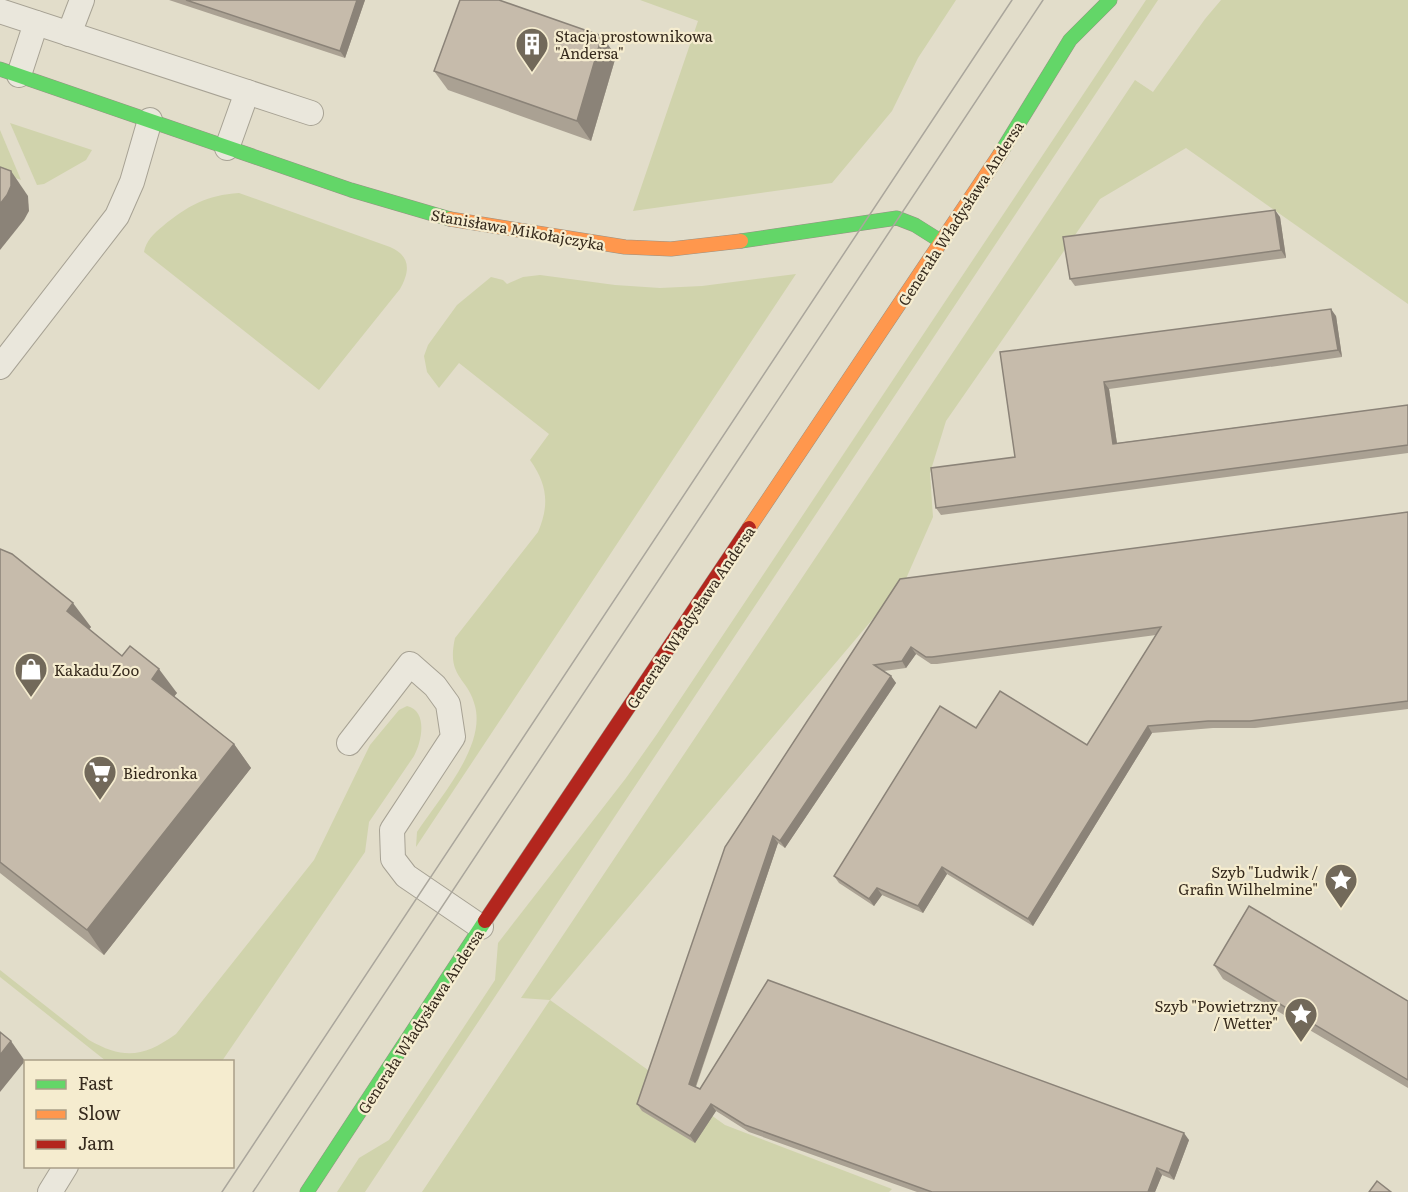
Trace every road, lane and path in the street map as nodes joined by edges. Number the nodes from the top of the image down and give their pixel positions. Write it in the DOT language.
graph roads {
  1 [pos="82,0"];
  2 [pos="1110,0"];
  3 [pos="0,11"];
  4 [pos="1073,20"];
  5 [pos="36,23"];
  6 [pos="69,34"];
  7 [pos="1070,40"];
  8 [pos="10,72"];
  9 [pos="247,92"];
  10 [pos="311,113"];
  11 [pos="150,120"];
  12 [pos="227,148"];
  13 [pos="942,242"];
  14 [pos="0,367"];
  15 [pos="349,742"];
  16 [pos="482,927"];
  17 [pos="65,1168"];
  18 [pos="50,1192"];
  19 [pos="307,1192"];
  1 -- 6 [label="lane"];
  2 -- 7 [label="main road, Generała Władysława Andersa"];
  3 -- 5 [label="lane"];
  4 -- 7 [label="main road, Generała Władysława Andersa"];
  5 -- 6 [label="lane"];
  5 -- 8 [label="lane"];
  6 -- 9 [label="lane"];
  7 -- 13 [label="main road, Generała Władysława Andersa"];
  8 -- 11 [label="main road, Stanisława Mikołajczyka"];
  9 -- 10 [label="lane"];
  9 -- 12 [label="lane"];
  11 -- 12 [label="main road, Stanisława Mikołajczyka"];
  11 -- 14 [label="lane"];
  12 -- 13 [label="main road, Stanisława Mikołajczyka"];
  13 -- 16 [label="main road, Generała Władysława Andersa"];
  15 -- 16 [label="lane"];
  16 -- 19 [label="main road, Generała Władysława Andersa"];
  17 -- 18 [label="lane"];
}
